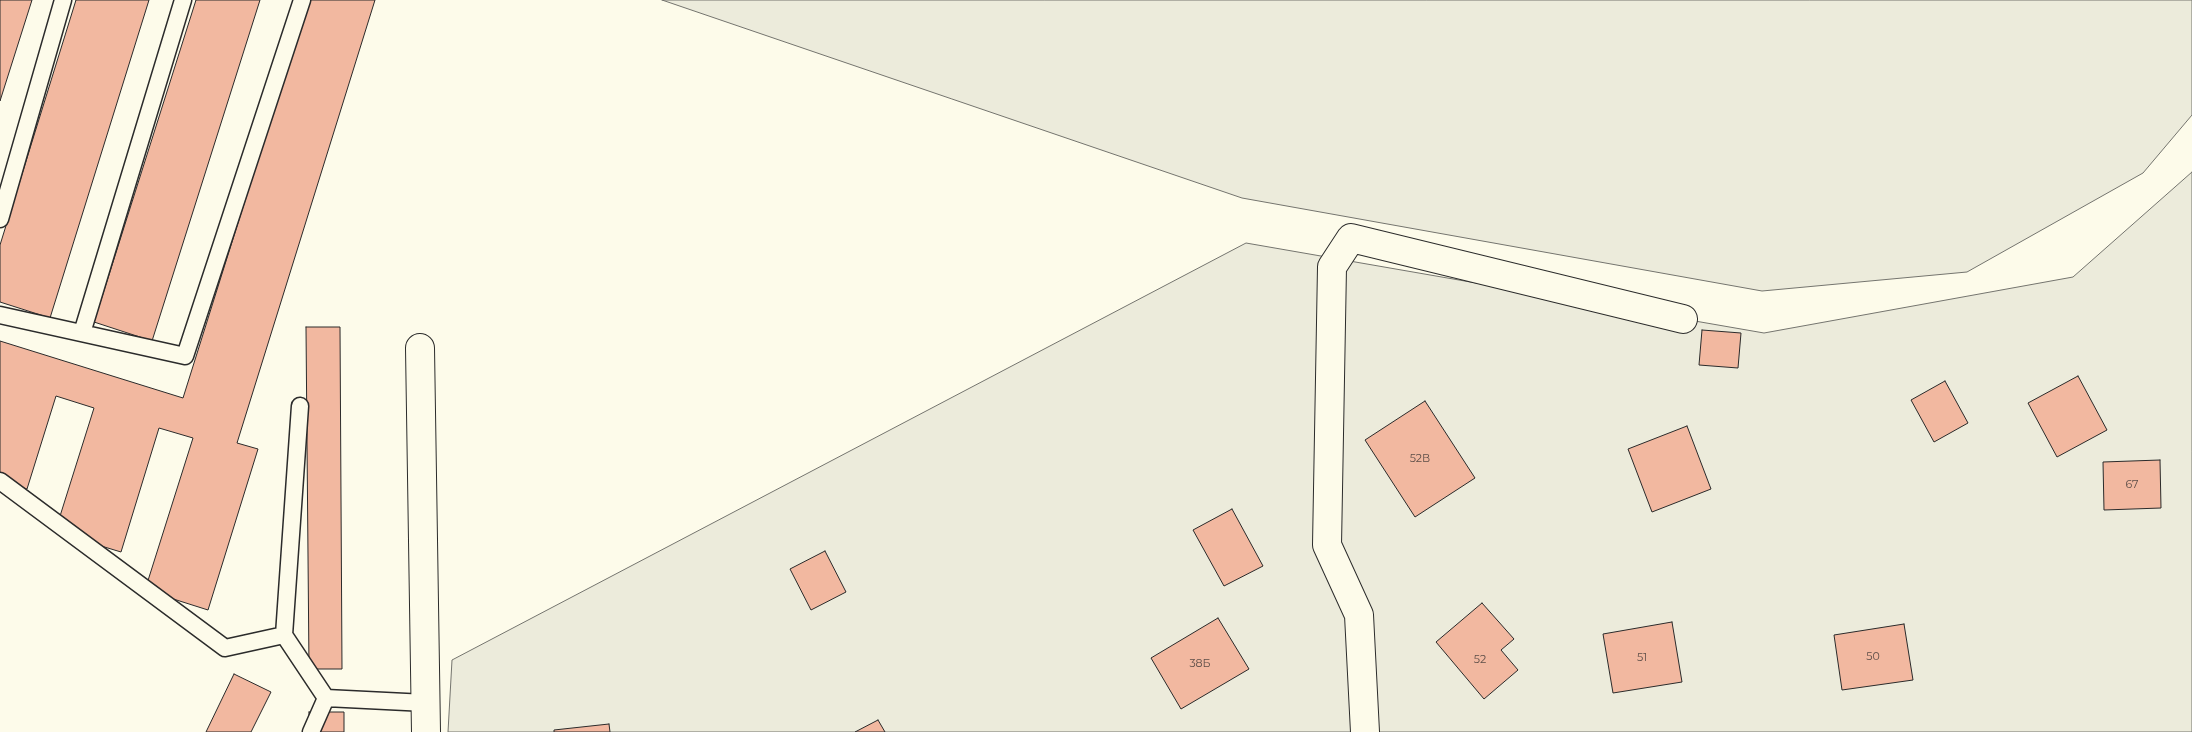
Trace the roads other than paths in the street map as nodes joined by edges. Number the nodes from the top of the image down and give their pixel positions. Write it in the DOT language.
graph roads {
  1 [pos="62,0"];
  2 [pos="183,0"];
  3 [pos="302,0"];
  4 [pos="0,219"];
  5 [pos="0,315"];
  6 [pos="1683,319"];
  7 [pos="82,333"];
  8 [pos="420,348"];
  9 [pos="300,406"];
  10 [pos="0,481"];
  11 [pos="284,635"];
  12 [pos="326,698"];
  13 [pos="426,703"];
  14 [pos="311,732"];
  15 [pos="426,732"];
  16 [pos="1365,732"];
  1 -- 4 [label="lane"];
  2 -- 7 [label="lane"];
  3 -- 7 [label="lane"];
  5 -- 7 [label="lane"];
  6 -- 16 [label="street"];
  8 -- 13 [label="street"];
  9 -- 11 [label="lane"];
  10 -- 11 [label="lane"];
  11 -- 12 [label="lane"];
  12 -- 13 [label="lane"];
  12 -- 14 [label="lane"];
  13 -- 15 [label="street"];
}
